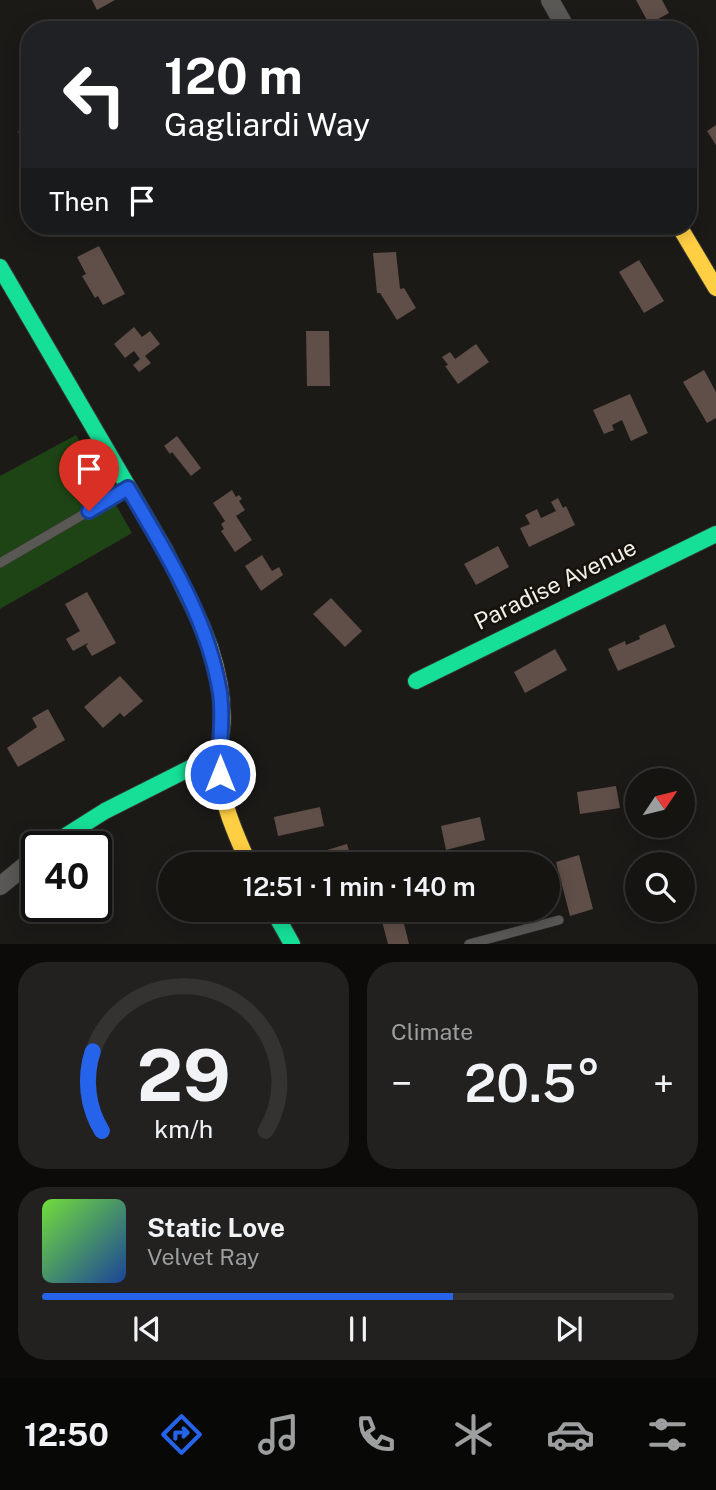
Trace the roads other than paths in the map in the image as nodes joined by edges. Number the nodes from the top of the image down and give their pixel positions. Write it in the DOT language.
graph roads {
  1 [pos="550,0"];
  2 [pos="562,21"];
  3 [pos="684,235"];
  4 [pos="0,267"];
  5 [pos="716,288"];
  6 [pos="128,488"];
  7 [pos="716,534"];
  8 [pos="0,563"];
  9 [pos="416,681"];
  10 [pos="218,754"];
  11 [pos="73,831"];
  12 [pos="244,852"];
  13 [pos="21,869"];
  14 [pos="0,886"];
  15 [pos="280,922"];
  16 [pos="552,922"];
  17 [pos="292,944"];
  18 [pos="469,944"];
  1 -- 2 [label="street"];
  3 -- 5 [label="street"];
  4 -- 6 [label="street"];
  6 -- 8 [label="lane"];
  6 -- 10 [label="street"];
  7 -- 9 [label="street, Paradise Avenue"];
  10 -- 11 [label="street"];
  10 -- 12 [label="street"];
  13 -- 14 [label="street"];
  15 -- 17 [label="street"];
  16 -- 18 [label="lane"];
}
